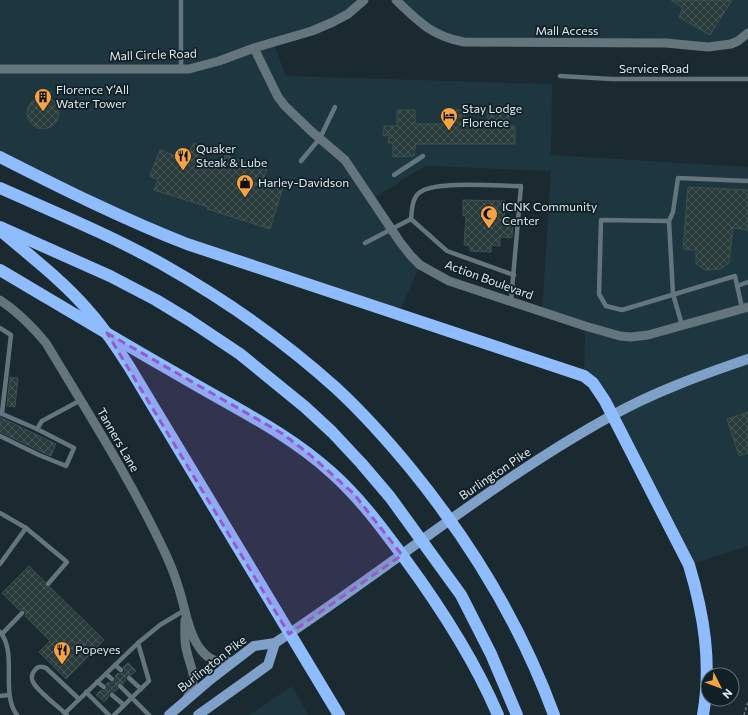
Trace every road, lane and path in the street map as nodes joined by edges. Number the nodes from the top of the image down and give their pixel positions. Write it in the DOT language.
graph roads {
  1 [pos="181,0"];
  2 [pos="364,0"];
  3 [pos="396,0"];
  4 [pos="748,33"];
  5 [pos="254,48"];
  6 [pos="0,69"];
  7 [pos="181,69"];
  8 [pos="560,76"];
  9 [pos="748,79"];
  10 [pos="335,107"];
  11 [pos="320,138"];
  12 [pos="0,156"];
  13 [pos="423,156"];
  14 [pos="300,161"];
  15 [pos="394,175"];
  16 [pos="748,182"];
  17 [pos="0,188"];
  18 [pos="411,218"];
  19 [pos="669,221"];
  20 [pos="0,227"];
  21 [pos="0,230"];
  22 [pos="391,230"];
  23 [pos="365,243"];
  24 [pos="0,270"];
  25 [pos="514,275"];
  26 [pos="748,282"];
  27 [pos="737,286"];
  28 [pos="673,294"];
  29 [pos="0,300"];
  30 [pos="511,302"];
  31 [pos="745,307"];
  32 [pos="682,325"];
  33 [pos="0,328"];
  34 [pos="748,359"];
  35 [pos="81,400"];
  36 [pos="1,413"];
  37 [pos="611,415"];
  38 [pos="37,429"];
  39 [pos="0,436"];
  40 [pos="0,513"];
  41 [pos="26,528"];
  42 [pos="0,564"];
  43 [pos="48,584"];
  44 [pos="185,610"];
  45 [pos="22,613"];
  46 [pos="1,633"];
  47 [pos="289,634"];
  48 [pos="138,643"];
  49 [pos="275,643"];
  50 [pos="234,661"];
  51 [pos="115,665"];
  52 [pos="121,670"];
  53 [pos="106,674"];
  54 [pos="129,678"];
  55 [pos="112,679"];
  56 [pos="97,682"];
  57 [pos="120,686"];
  58 [pos="104,687"];
  59 [pos="141,689"];
  60 [pos="86,692"];
  61 [pos="9,695"];
  62 [pos="112,695"];
  63 [pos="0,696"];
  64 [pos="132,697"];
  65 [pos="79,700"];
  66 [pos="748,701"];
  67 [pos="185,702"];
  68 [pos="124,705"];
  69 [pos="66,714"];
  70 [pos="17,715"];
  71 [pos="109,715"];
  72 [pos="114,715"];
  73 [pos="149,715"];
  74 [pos="169,715"];
  75 [pos="198,715"];
  76 [pos="339,715"];
  77 [pos="498,715"];
  78 [pos="517,715"];
  79 [pos="554,715"];
  80 [pos="703,715"];
  81 [pos="744,715"];
  1 -- 7 [label="lane"];
  2 -- 5 [label="street, Mall Circle Road"];
  3 -- 4 [label="street, Mall Access"];
  5 -- 7 [label="street, Mall Circle Road"];
  5 -- 11 [label="street, Action Boulevard"];
  6 -- 7 [label="street, Mall Circle Road"];
  8 -- 9 [label="lane, Service Road"];
  10 -- 11 [label="lane"];
  11 -- 14 [label="lane"];
  11 -- 22 [label="street, Action Boulevard"];
  12 -- 37 [label="highway"];
  13 -- 15 [label="lane"];
  16 -- 19 [label="lane"];
  17 -- 79 [label="highway"];
  18 -- 22 [label="lane"];
  18 -- 25 [label="lane"];
  18 -- 25 [label="lane"];
  19 -- 28 [label="lane"];
  19 -- 28 [label="lane"];
  20 -- 78 [label="highway"];
  21 -- 47 [label="highway"];
  22 -- 23 [label="lane"];
  22 -- 30 [label="street, Action Boulevard"];
  24 -- 77 [label="highway"];
  25 -- 30 [label="lane"];
  26 -- 27 [label="lane"];
  27 -- 28 [label="lane"];
  27 -- 31 [label="lane"];
  28 -- 32 [label="lane"];
  29 -- 35 [label="street, Tanners Lane"];
  30 -- 32 [label="street, Action Boulevard"];
  31 -- 32 [label="street, Action Boulevard"];
  33 -- 36 [label="lane"];
  34 -- 37 [label="main road, Burlington Pike"];
  35 -- 38 [label="lane"];
  35 -- 44 [label="street, Tanners Lane"];
  36 -- 38 [label="lane"];
  37 -- 47 [label="main road, Burlington Pike"];
  37 -- 80 [label="highway"];
  38 -- 39 [label="lane"];
  40 -- 41 [label="lane"];
  41 -- 42 [label="lane"];
  41 -- 43 [label="lane"];
  44 -- 48 [label="lane"];
  44 -- 50 [label="street, Tanners Lane"];
  44 -- 67 [label="street, Tanners Lane"];
  45 -- 46 [label="lane"];
  46 -- 61 [label="lane"];
  47 -- 49 [label="main road, Burlington Pike"];
  47 -- 76 [label="highway"];
  48 -- 51 [label="lane"];
  48 -- 59 [label="lane"];
  49 -- 50 [label="main road, Burlington Pike"];
  49 -- 75 [label="main road"];
  50 -- 67 [label="main road, Burlington Pike"];
  51 -- 52 [label="lane"];
  51 -- 53 [label="lane"];
  53 -- 55 [label="lane"];
  53 -- 56 [label="lane"];
  54 -- 59 [label="lane"];
  56 -- 58 [label="lane"];
  56 -- 60 [label="lane"];
  57 -- 64 [label="lane"];
  59 -- 64 [label="lane"];
  60 -- 65 [label="lane"];
  60 -- 71 [label="lane"];
  61 -- 63 [label="lane"];
  61 -- 70 [label="lane"];
  62 -- 68 [label="lane"];
  64 -- 68 [label="lane"];
  64 -- 73 [label="lane"];
  65 -- 69 [label="lane"];
  65 -- 69 [label="lane"];
  66 -- 81 [label="path"];
  67 -- 74 [label="main road, Burlington Pike"];
  68 -- 72 [label="lane"];
}
